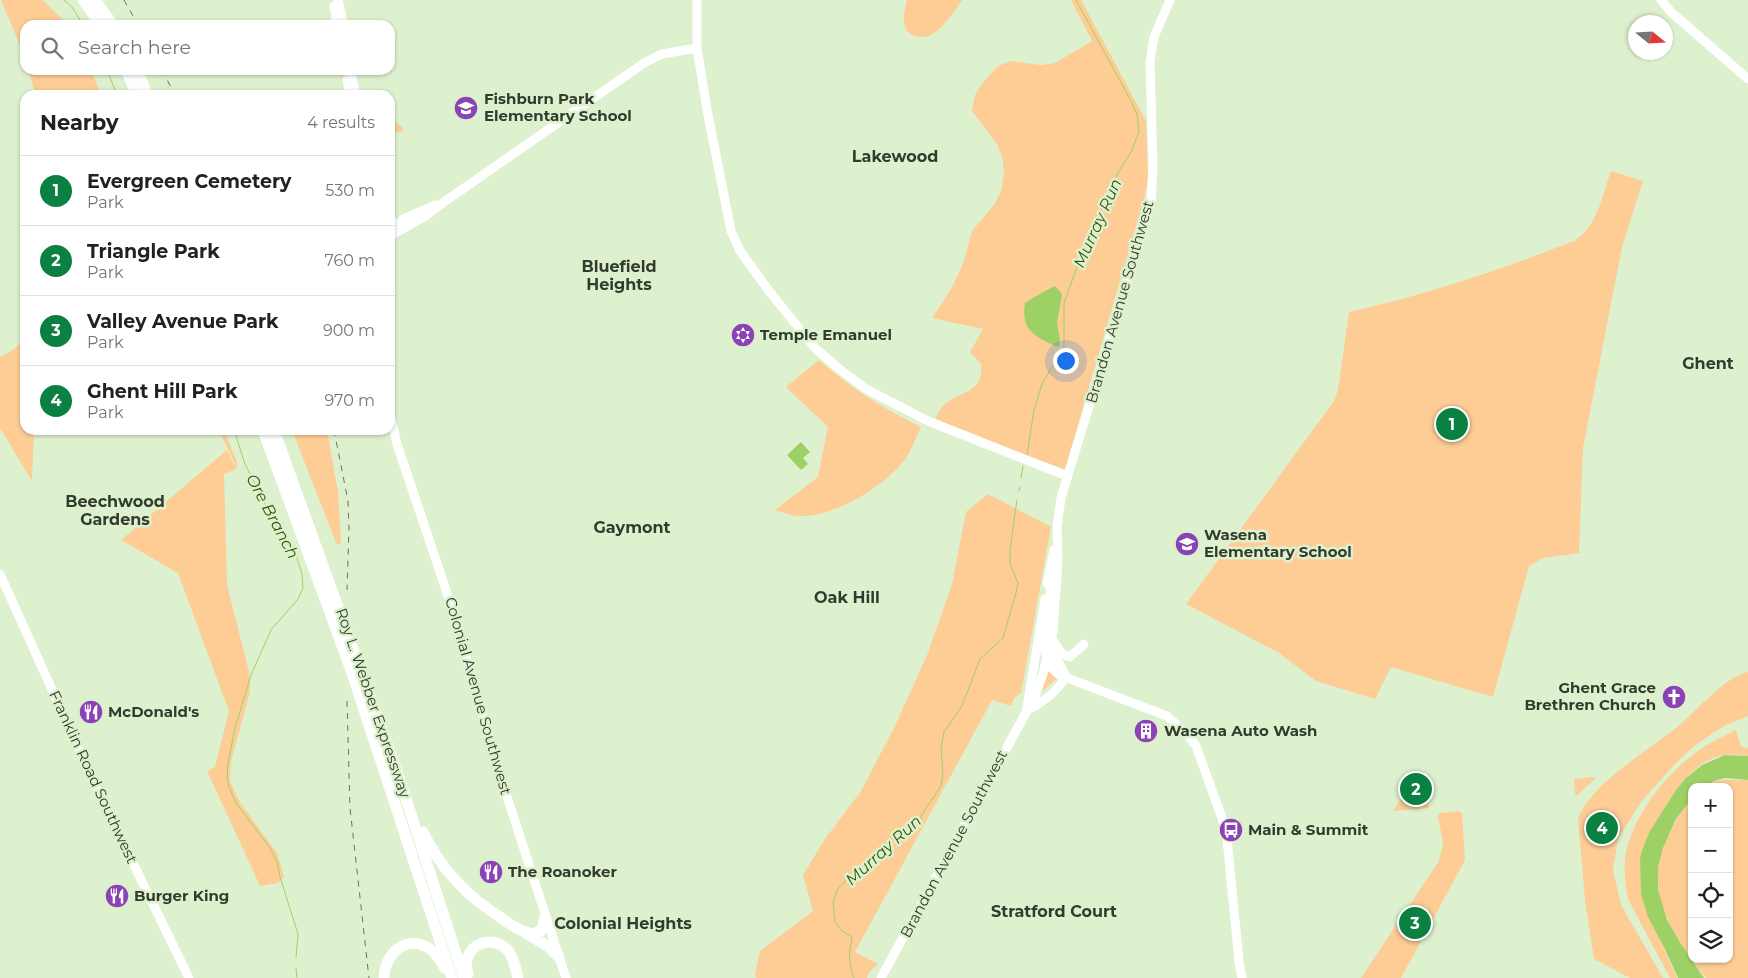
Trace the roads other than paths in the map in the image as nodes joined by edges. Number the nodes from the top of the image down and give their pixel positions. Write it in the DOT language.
graph roads {
  1 [pos="83,0"];
  2 [pos="95,0"];
  3 [pos="333,0"];
  4 [pos="338,0"];
  5 [pos="697,0"];
  6 [pos="1170,0"];
  7 [pos="1660,0"];
  8 [pos="97,20"];
  9 [pos="109,20"];
  10 [pos="338,20"];
  11 [pos="340,20"];
  12 [pos="697,48"];
  13 [pos="128,75"];
  14 [pos="140,75"];
  15 [pos="345,75"];
  16 [pos="351,75"];
  17 [pos="1748,79"];
  18 [pos="135,90"];
  19 [pos="146,90"];
  20 [pos="349,90"];
  21 [pos="355,90"];
  22 [pos="444,202"];
  23 [pos="435,205"];
  24 [pos="395,218"];
  25 [pos="395,223"];
  26 [pos="395,233"];
  27 [pos="395,434"];
  28 [pos="265,435"];
  29 [pos="276,435"];
  30 [pos="1067,476"];
  31 [pos="1056,543"];
  32 [pos="1052,560"];
  33 [pos="0,574"];
  34 [pos="1053,637"];
  35 [pos="1084,644"];
  36 [pos="1047,660"];
  37 [pos="1066,676"];
  38 [pos="1026,710"];
  39 [pos="396,768"];
  40 [pos="546,916"];
  41 [pos="520,930"];
  42 [pos="559,957"];
  43 [pos="189,978"];
  44 [pos="384,978"];
  45 [pos="451,978"];
  46 [pos="464,978"];
  47 [pos="469,978"];
  48 [pos="518,978"];
  49 [pos="566,978"];
  50 [pos="881,978"];
  51 [pos="1242,978"];
  1 -- 8 [label="highway"];
  2 -- 9 [label="highway"];
  3 -- 10 [label="main road"];
  4 -- 11 [label="main road"];
  5 -- 12 [label="main road"];
  6 -- 30 [label="main road, Brandon Avenue Southwest"];
  7 -- 17 [label="main road"];
  12 -- 22 [label="main road"];
  12 -- 30 [label="main road"];
  13 -- 18 [label="highway"];
  14 -- 19 [label="highway"];
  15 -- 20 [label="main road"];
  16 -- 21 [label="main road"];
  22 -- 23 [label="main road"];
  22 -- 26 [label="main road"];
  23 -- 24 [label="main road"];
  23 -- 25 [label="main road"];
  27 -- 40 [label="main road, Colonial Avenue Southwest"];
  28 -- 45 [label="highway, Roy L. Webber Expressway"];
  29 -- 39 [label="highway, Roy L. Webber Expressway"];
  30 -- 31 [label="main road, Brandon Avenue Southwest"];
  31 -- 32 [label="main road, Brandon Avenue Southwest"];
  31 -- 34 [label="main road, Brandon Avenue Southwest"];
  32 -- 36 [label="main road, Brandon Avenue Southwest"];
  32 -- 38 [label="main road, Brandon Avenue Southwest"];
  33 -- 43 [label="main road, Franklin Road Southwest"];
  34 -- 35 [label="main road"];
  34 -- 36 [label="main road, Brandon Avenue Southwest"];
  34 -- 37 [label="main road"];
  36 -- 37 [label="main road"];
  36 -- 38 [label="main road, Brandon Avenue Southwest"];
  37 -- 38 [label="main road"];
  37 -- 51 [label="main road"];
  38 -- 50 [label="main road, Brandon Avenue Southwest"];
  39 -- 41 [label="highway"];
  39 -- 46 [label="highway, Roy L. Webber Expressway"];
  40 -- 41 [label="highway"];
  40 -- 42 [label="main road, Colonial Avenue Southwest"];
  41 -- 42 [label="highway"];
  42 -- 49 [label="main road, Colonial Avenue Southwest"];
  44 -- 45 [label="highway"];
  47 -- 48 [label="highway"];
}
